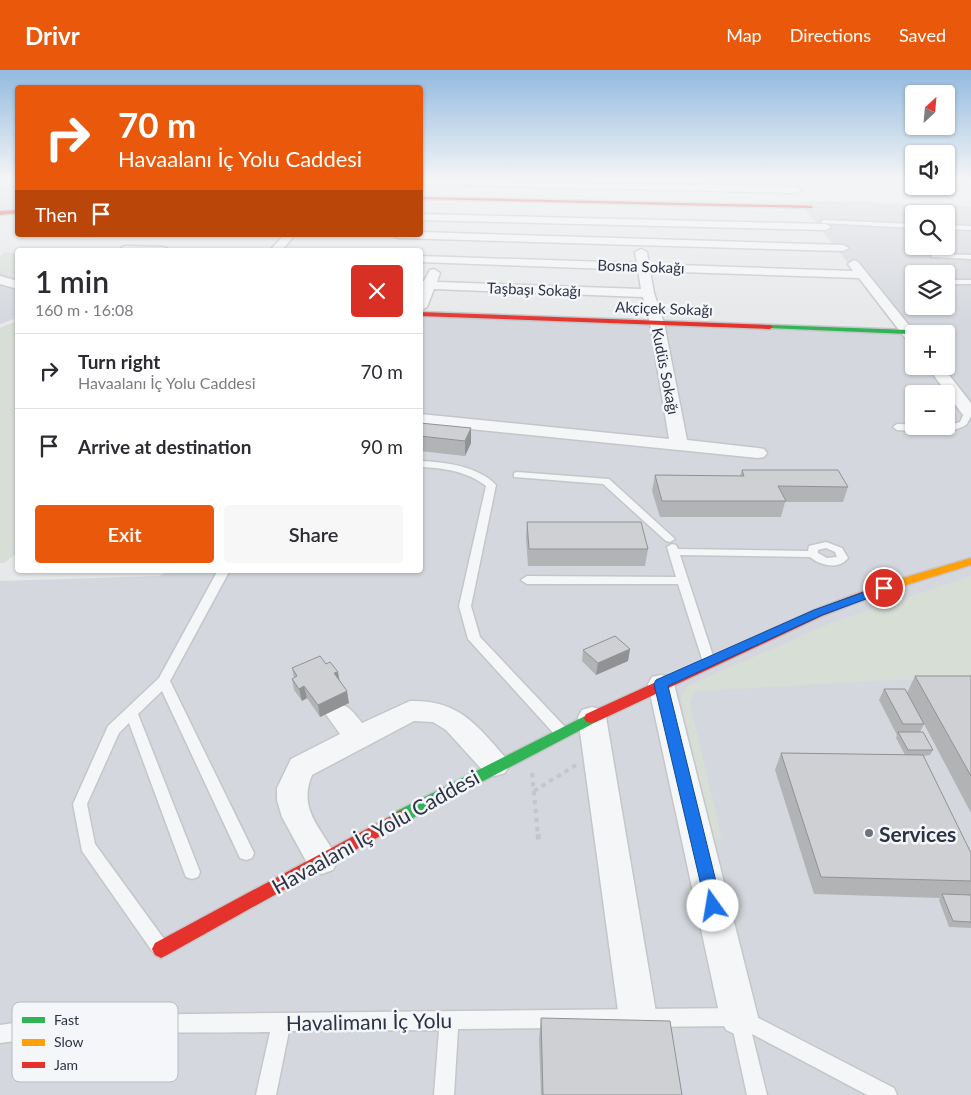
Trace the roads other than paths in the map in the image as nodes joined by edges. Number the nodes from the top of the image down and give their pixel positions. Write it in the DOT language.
graph roads {
  1 [pos="454,228"];
  2 [pos="637,228"];
  3 [pos="828,228"];
  4 [pos="423,235"];
  5 [pos="451,236"];
  6 [pos="288,237"];
  7 [pos="138,240"];
  8 [pos="640,243"];
  9 [pos="126,248"];
  10 [pos="278,248"];
  11 [pos="842,248"];
  12 [pos="933,256"];
  13 [pos="971,257"];
  14 [pos="423,259"];
  15 [pos="439,260"];
  16 [pos="644,266"];
  17 [pos="863,275"];
  18 [pos="0,280"];
  19 [pos="955,282"];
  20 [pos="971,282"];
  21 [pos="15,284"];
  22 [pos="425,285"];
  23 [pos="648,293"];
  24 [pos="423,314"];
  25 [pos="657,324"];
  26 [pos="905,328"];
  27 [pos="905,336"];
  28 [pos="940,375"];
  29 [pos="969,417"];
  30 [pos="423,419"];
  31 [pos="896,427"];
  32 [pos="679,445"];
  33 [pos="758,453"];
  34 [pos="423,464"];
  35 [pos="517,475"];
  36 [pos="674,552"];
  37 [pos="813,554"];
  38 [pos="971,561"];
  39 [pos="222,573"];
  40 [pos="527,580"];
  41 [pos="683,581"];
  42 [pos="709,662"];
  43 [pos="164,681"];
  44 [pos="661,684"];
  45 [pos="131,712"];
  46 [pos="338,713"];
  47 [pos="592,717"];
  48 [pos="561,732"];
  49 [pos="358,738"];
  50 [pos="495,765"];
  51 [pos="246,853"];
  52 [pos="322,860"];
  53 [pos="192,872"];
  54 [pos="161,949"];
  55 [pos="739,1017"];
  56 [pos="638,1018"];
  57 [pos="449,1020"];
  58 [pos="281,1022"];
  59 [pos="178,1023"];
  60 [pos="266,1095"];
  61 [pos="444,1095"];
  62 [pos="757,1095"];
  63 [pos="887,1095"];
  1 -- 5 [label="street"];
  2 -- 8 [label="street, Kudüs Sokağı"];
  3 -- 11 [label="street"];
  4 -- 5 [label="street"];
  5 -- 8 [label="street"];
  5 -- 15 [label="street"];
  6 -- 10 [label="street"];
  7 -- 9 [label="street"];
  8 -- 11 [label="street"];
  8 -- 16 [label="street, Kudüs Sokağı"];
  11 -- 17 [label="street"];
  12 -- 13 [label="lane"];
  14 -- 15 [label="street, Bosna Sokağı"];
  15 -- 16 [label="street, Bosna Sokağı"];
  15 -- 22 [label="street"];
  16 -- 17 [label="street, Bosna Sokağı"];
  16 -- 23 [label="street, Kudüs Sokağı"];
  17 -- 26 [label="street"];
  18 -- 21 [label="street"];
  19 -- 20 [label="lane"];
  22 -- 23 [label="street, Taşbaşı Sokağı"];
  23 -- 25 [label="street, Kudüs Sokağı"];
  24 -- 25 [label="street, Akçiçek Sokağı"];
  25 -- 27 [label="street, Akçiçek Sokağı"];
  25 -- 32 [label="street, Kudüs Sokağı"];
  28 -- 29 [label="street"];
  29 -- 31 [label="lane"];
  30 -- 32 [label="street"];
  32 -- 33 [label="street"];
  34 -- 48 [label="lane"];
  35 -- 36 [label="lane"];
  36 -- 37 [label="lane"];
  36 -- 41 [label="lane"];
  38 -- 42 [label="street, Havaalanı İç Yolu Caddesi"];
  39 -- 43 [label="lane"];
  40 -- 41 [label="lane"];
  41 -- 42 [label="lane"];
  42 -- 44 [label="street, Havaalanı İç Yolu Caddesi"];
  43 -- 45 [label="lane"];
  43 -- 51 [label="lane"];
  44 -- 47 [label="street, Havaalanı İç Yolu Caddesi"];
  44 -- 55 [label="street"];
  45 -- 53 [label="lane"];
  45 -- 54 [label="lane"];
  46 -- 49 [label="street"];
  47 -- 48 [label="street, Havaalanı İç Yolu Caddesi"];
  47 -- 56 [label="street"];
  48 -- 50 [label="street, Havaalanı İç Yolu Caddesi"];
  49 -- 50 [label="street"];
  49 -- 52 [label="street"];
  50 -- 52 [label="street, Havaalanı İç Yolu Caddesi"];
  52 -- 54 [label="street, Havaalanı İç Yolu Caddesi"];
  55 -- 56 [label="lane, Havalimanı İç Yolu"];
  55 -- 62 [label="lane"];
  55 -- 63 [label="lane"];
  56 -- 57 [label="lane, Havalimanı İç Yolu"];
  57 -- 58 [label="lane, Havalimanı İç Yolu"];
  57 -- 61 [label="lane"];
  58 -- 59 [label="lane, Havalimanı İç Yolu"];
  58 -- 60 [label="lane"];
}
